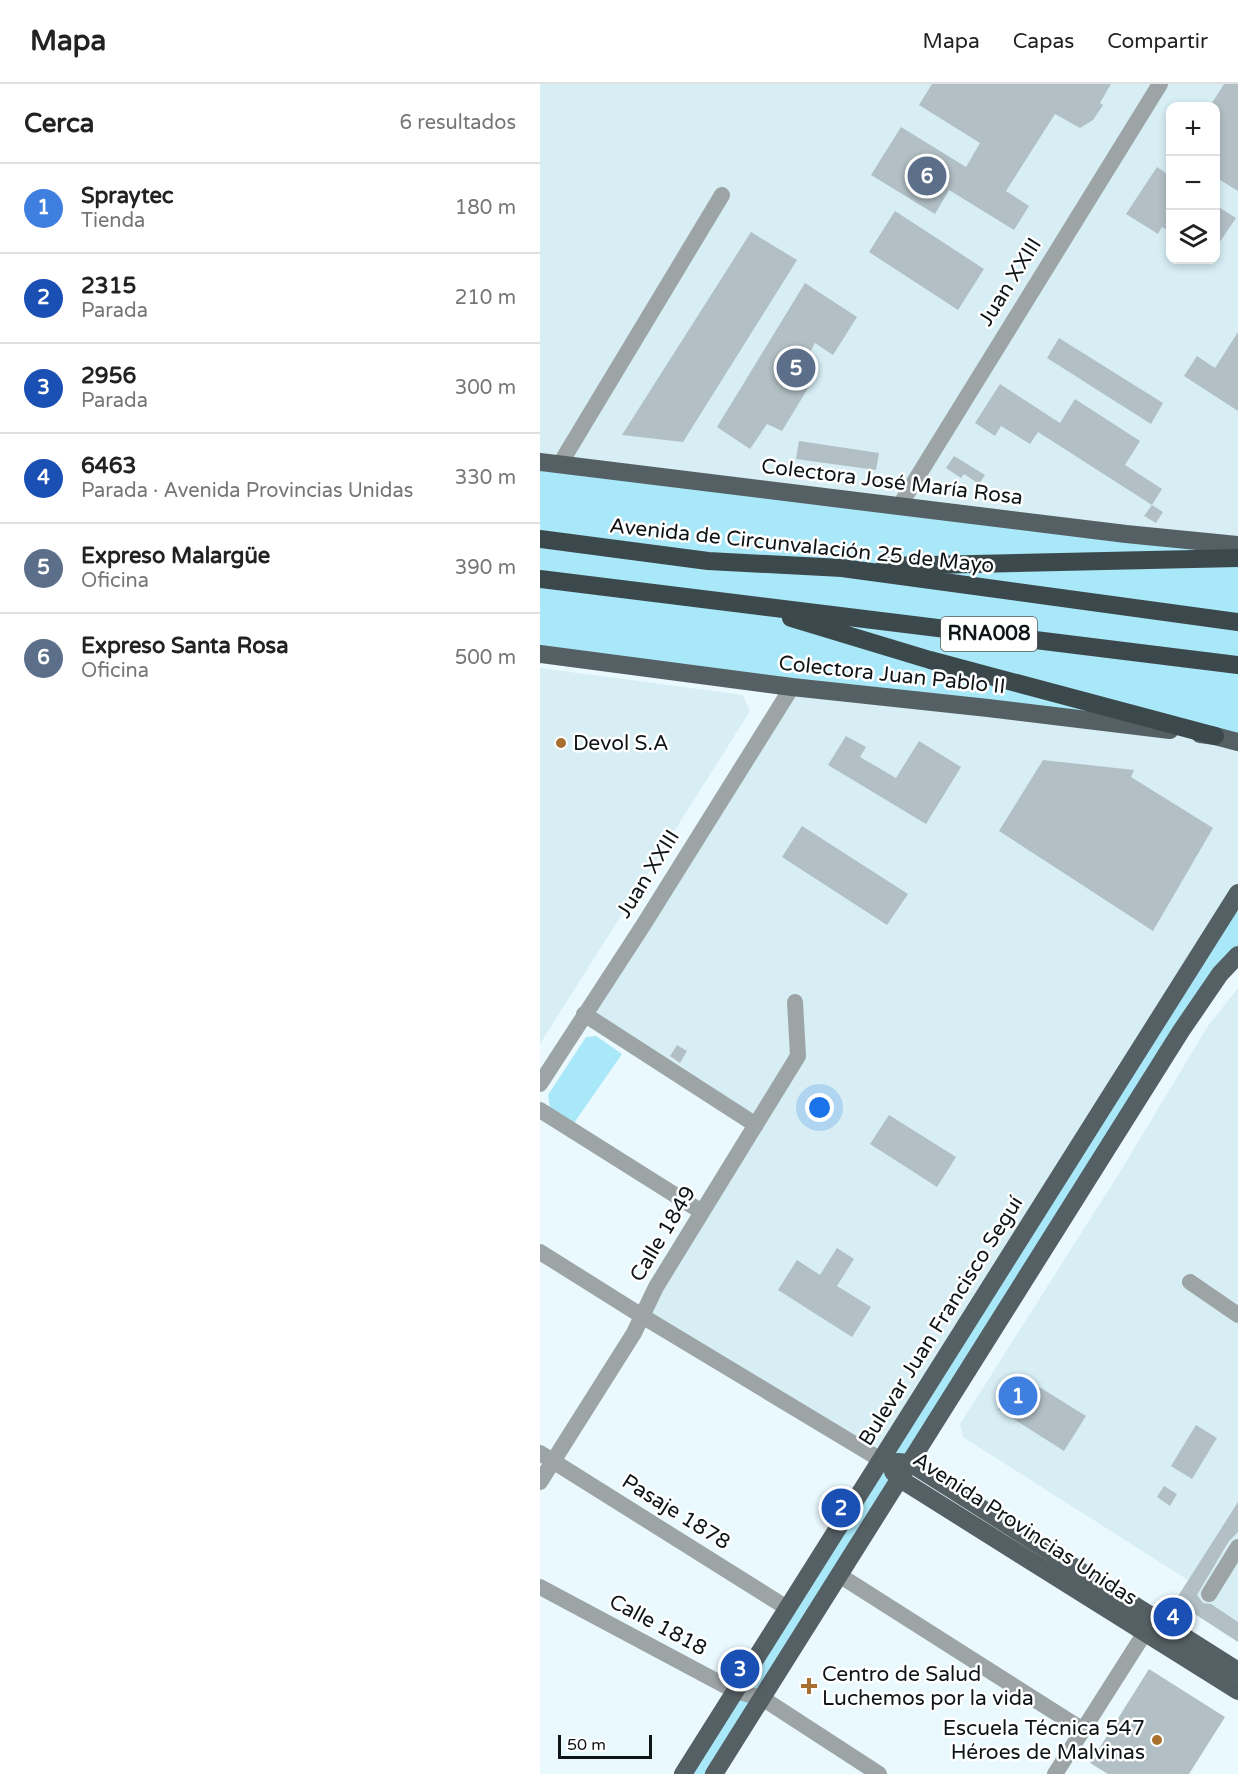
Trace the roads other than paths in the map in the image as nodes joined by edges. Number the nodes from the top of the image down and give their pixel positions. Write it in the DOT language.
graph roads {
  1 [pos="1160,84"];
  2 [pos="722,195"];
  3 [pos="540,462"];
  4 [pos="560,464"];
  5 [pos="900,505"];
  6 [pos="540,539"];
  7 [pos="1238,546"];
  8 [pos="1238,558"];
  9 [pos="842,568"];
  10 [pos="540,579"];
  11 [pos="740,603"];
  12 [pos="1238,622"];
  13 [pos="540,654"];
  14 [pos="1238,665"];
  15 [pos="792,687"];
  16 [pos="1215,736"];
  17 [pos="1238,742"];
  18 [pos="1238,893"];
  19 [pos="1238,955"];
  20 [pos="795,1002"];
  21 [pos="584,1014"];
  22 [pos="540,1084"];
  23 [pos="540,1110"];
  24 [pos="756,1125"];
  25 [pos="702,1212"];
  26 [pos="540,1252"];
  27 [pos="1190,1282"];
  28 [pos="1238,1315"];
  29 [pos="642,1316"];
  30 [pos="547,1457"];
  31 [pos="881,1460"];
  32 [pos="905,1471"];
  33 [pos="540,1482"];
  34 [pos="1238,1547"];
  35 [pos="839,1575"];
  36 [pos="540,1587"];
  37 [pos="1209,1594"];
  38 [pos="788,1608"];
  39 [pos="1155,1617"];
  40 [pos="1145,1633"];
  41 [pos="1238,1671"];
  42 [pos="735,1691"];
  43 [pos="1238,1691"];
  44 [pos="762,1698"];
  45 [pos="1083,1730"];
  46 [pos="683,1774"];
  47 [pos="714,1774"];
  48 [pos="879,1774"];
  49 [pos="1055,1774"];
  1 -- 5 [label="street, Juan XXIII"];
  2 -- 4 [label="street"];
  3 -- 4 [label="main road, Colectora José María Rosa"];
  4 -- 5 [label="main road, Colectora José María Rosa"];
  5 -- 7 [label="main road, Colectora José María Rosa"];
  6 -- 9 [label="highway, Avenida de Circunvalación 25 de Mayo / RNA008"];
  8 -- 9 [label="highway"];
  9 -- 12 [label="highway, Avenida de Circunvalación 25 de Mayo / RNA008"];
  10 -- 11 [label="highway, RNA008"];
  11 -- 14 [label="highway, RNA008"];
  11 -- 16 [label="highway, RNA008"];
  13 -- 15 [label="main road, Colectora Juan Pablo II"];
  15 -- 16 [label="main road, Colectora Juan Pablo II"];
  15 -- 21 [label="street, Juan XXIII"];
  16 -- 17 [label="main road, Colectora Juan Pablo II"];
  18 -- 31 [label="main road, Bulevar Juan Francisco Seguí"];
  19 -- 32 [label="main road"];
  20 -- 24 [label="street, Calle 1849"];
  21 -- 22 [label="street, Juan XXIII"];
  21 -- 24 [label="street"];
  23 -- 25 [label="street"];
  24 -- 25 [label="street, Calle 1849"];
  25 -- 29 [label="street, Calle 1849"];
  26 -- 29 [label="street, Avenida Provincias Unidas"];
  27 -- 28 [label="street"];
  29 -- 30 [label="street, Calle 1849"];
  29 -- 31 [label="street, Avenida Provincias Unidas"];
  30 -- 33 [label="street, Calle 1849"];
  30 -- 38 [label="street, Pasaje 1878"];
  31 -- 32 [label="main road, Avenida Provincias Unidas"];
  31 -- 38 [label="main road, Bulevar Juan Francisco Seguí"];
  32 -- 35 [label="main road"];
  32 -- 39 [label="main road, Avenida Provincias Unidas"];
  32 -- 40 [label="main road, Avenida Provincias Unidas"];
  34 -- 37 [label="street"];
  35 -- 44 [label="main road"];
  35 -- 45 [label="street"];
  36 -- 42 [label="street, Calle 1818"];
  38 -- 42 [label="main road, Bulevar Juan Francisco Seguí"];
  39 -- 40 [label="street"];
  39 -- 41 [label="main road, Avenida Provincias Unidas"];
  40 -- 43 [label="main road, Avenida Provincias Unidas"];
  40 -- 45 [label="street"];
  42 -- 44 [label="street, Calle 1818"];
  42 -- 46 [label="main road, Bulevar Juan Francisco Seguí"];
  44 -- 47 [label="main road"];
  44 -- 48 [label="street, Calle 1818"];
  45 -- 49 [label="street"];
}
